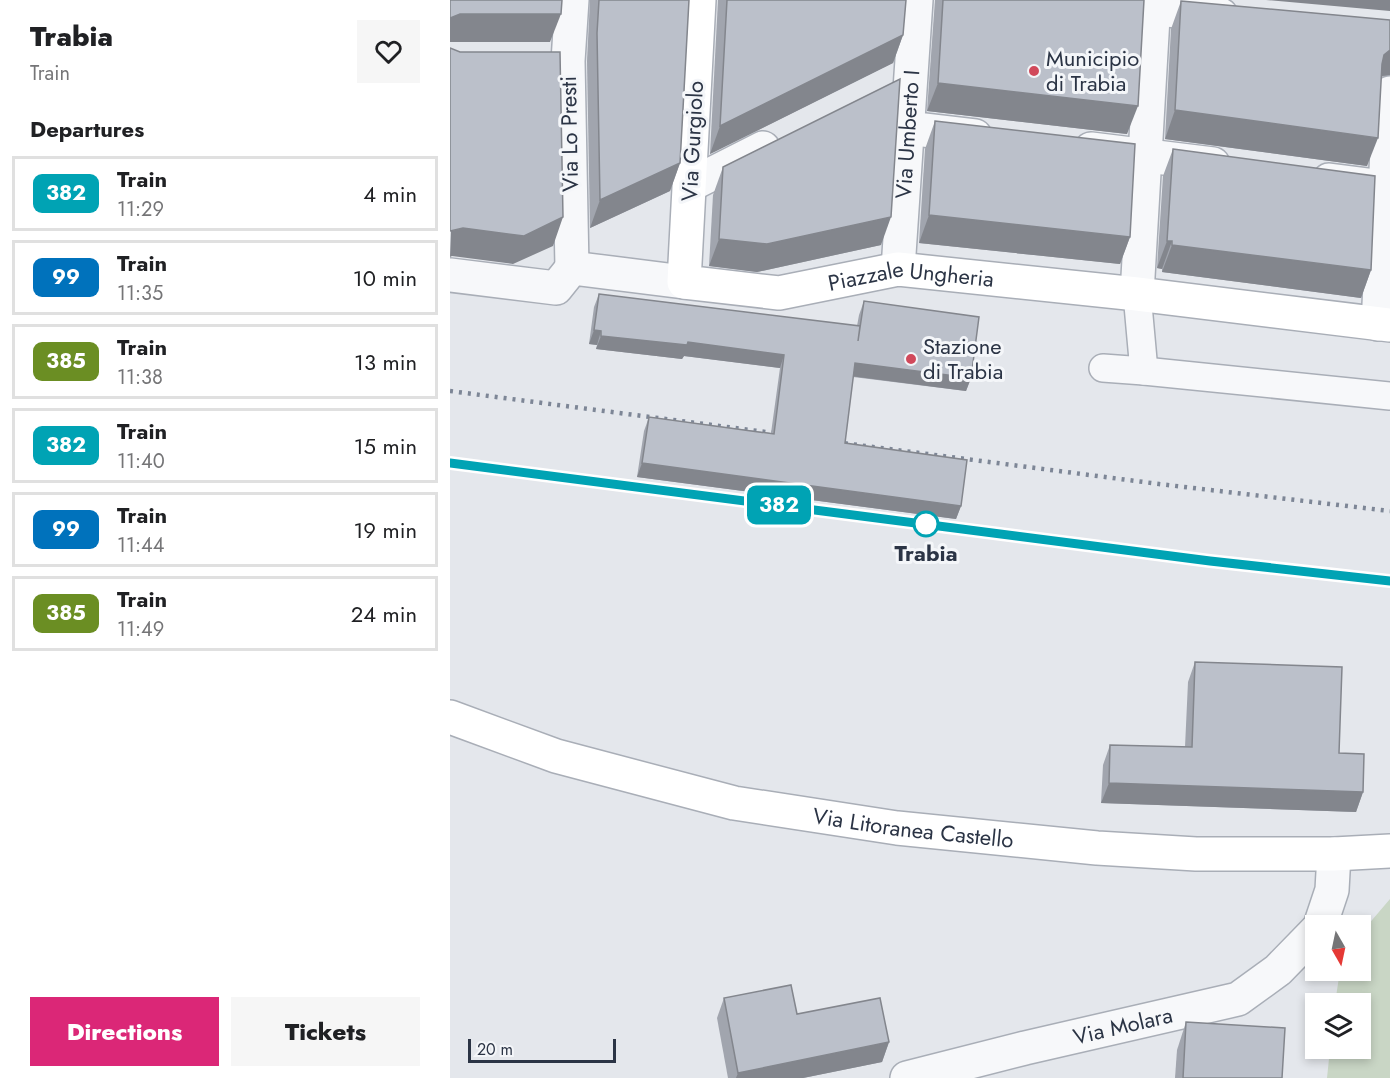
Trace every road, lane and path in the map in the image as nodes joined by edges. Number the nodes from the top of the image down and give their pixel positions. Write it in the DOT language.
graph roads {
  1 [pos="572,0"];
  2 [pos="699,0"];
  3 [pos="916,0"];
  4 [pos="1058,0"];
  5 [pos="1154,4"];
  6 [pos="1248,17"];
  7 [pos="535,61"];
  8 [pos="568,61"];
  9 [pos="911,75"];
  10 [pos="880,90"];
  11 [pos="1390,93"];
  12 [pos="908,128"];
  13 [pos="785,137"];
  14 [pos="1010,140"];
  15 [pos="1066,146"];
  16 [pos="1146,155"];
  17 [pos="1237,167"];
  18 [pos="1305,177"];
  19 [pos="690,184"];
  20 [pos="1388,188"];
  21 [pos="572,268"];
  22 [pos="898,269"];
  23 [pos="450,275"];
  24 [pos="684,282"];
  25 [pos="1137,294"];
  26 [pos="1384,324"];
  27 [pos="1103,368"];
  28 [pos="1144,371"];
  29 [pos="1390,396"];
  30 [pos="450,717"];
  31 [pos="1390,850"];
  32 [pos="1334,854"];
  33 [pos="1324,915"];
  34 [pos="1305,942"];
  35 [pos="907,1078"];
  1 -- 8 [label="street, Via Lo Presti"];
  2 -- 19 [label="street, Via Gurgiolo"];
  3 -- 9 [label="street, Via Umberto I"];
  4 -- 5 [label="street"];
  5 -- 6 [label="street"];
  5 -- 16 [label="street"];
  7 -- 8 [label="street"];
  8 -- 21 [label="street, Via Lo Presti"];
  9 -- 10 [label="street"];
  9 -- 12 [label="street, Via Umberto I"];
  11 -- 20 [label="street"];
  12 -- 14 [label="street"];
  12 -- 22 [label="street, Via Umberto I"];
  13 -- 19 [label="street"];
  15 -- 16 [label="street"];
  16 -- 17 [label="street"];
  16 -- 25 [label="street"];
  18 -- 20 [label="street"];
  19 -- 24 [label="street, Via Gurgiolo"];
  20 -- 26 [label="street"];
  21 -- 23 [label="street"];
  21 -- 24 [label="street"];
  22 -- 24 [label="street, Piazzale Ungheria"];
  22 -- 25 [label="street, Piazzale Ungheria"];
  25 -- 26 [label="street, Piazzale Ungheria"];
  25 -- 28 [label="lane"];
  27 -- 28 [label="lane"];
  28 -- 29 [label="lane"];
  30 -- 32 [label="street, Via Litoranea Castello"];
  31 -- 32 [label="street, Via Litoranea Castello"];
  32 -- 33 [label="street"];
  34 -- 35 [label="street, Via Molara"];
}
